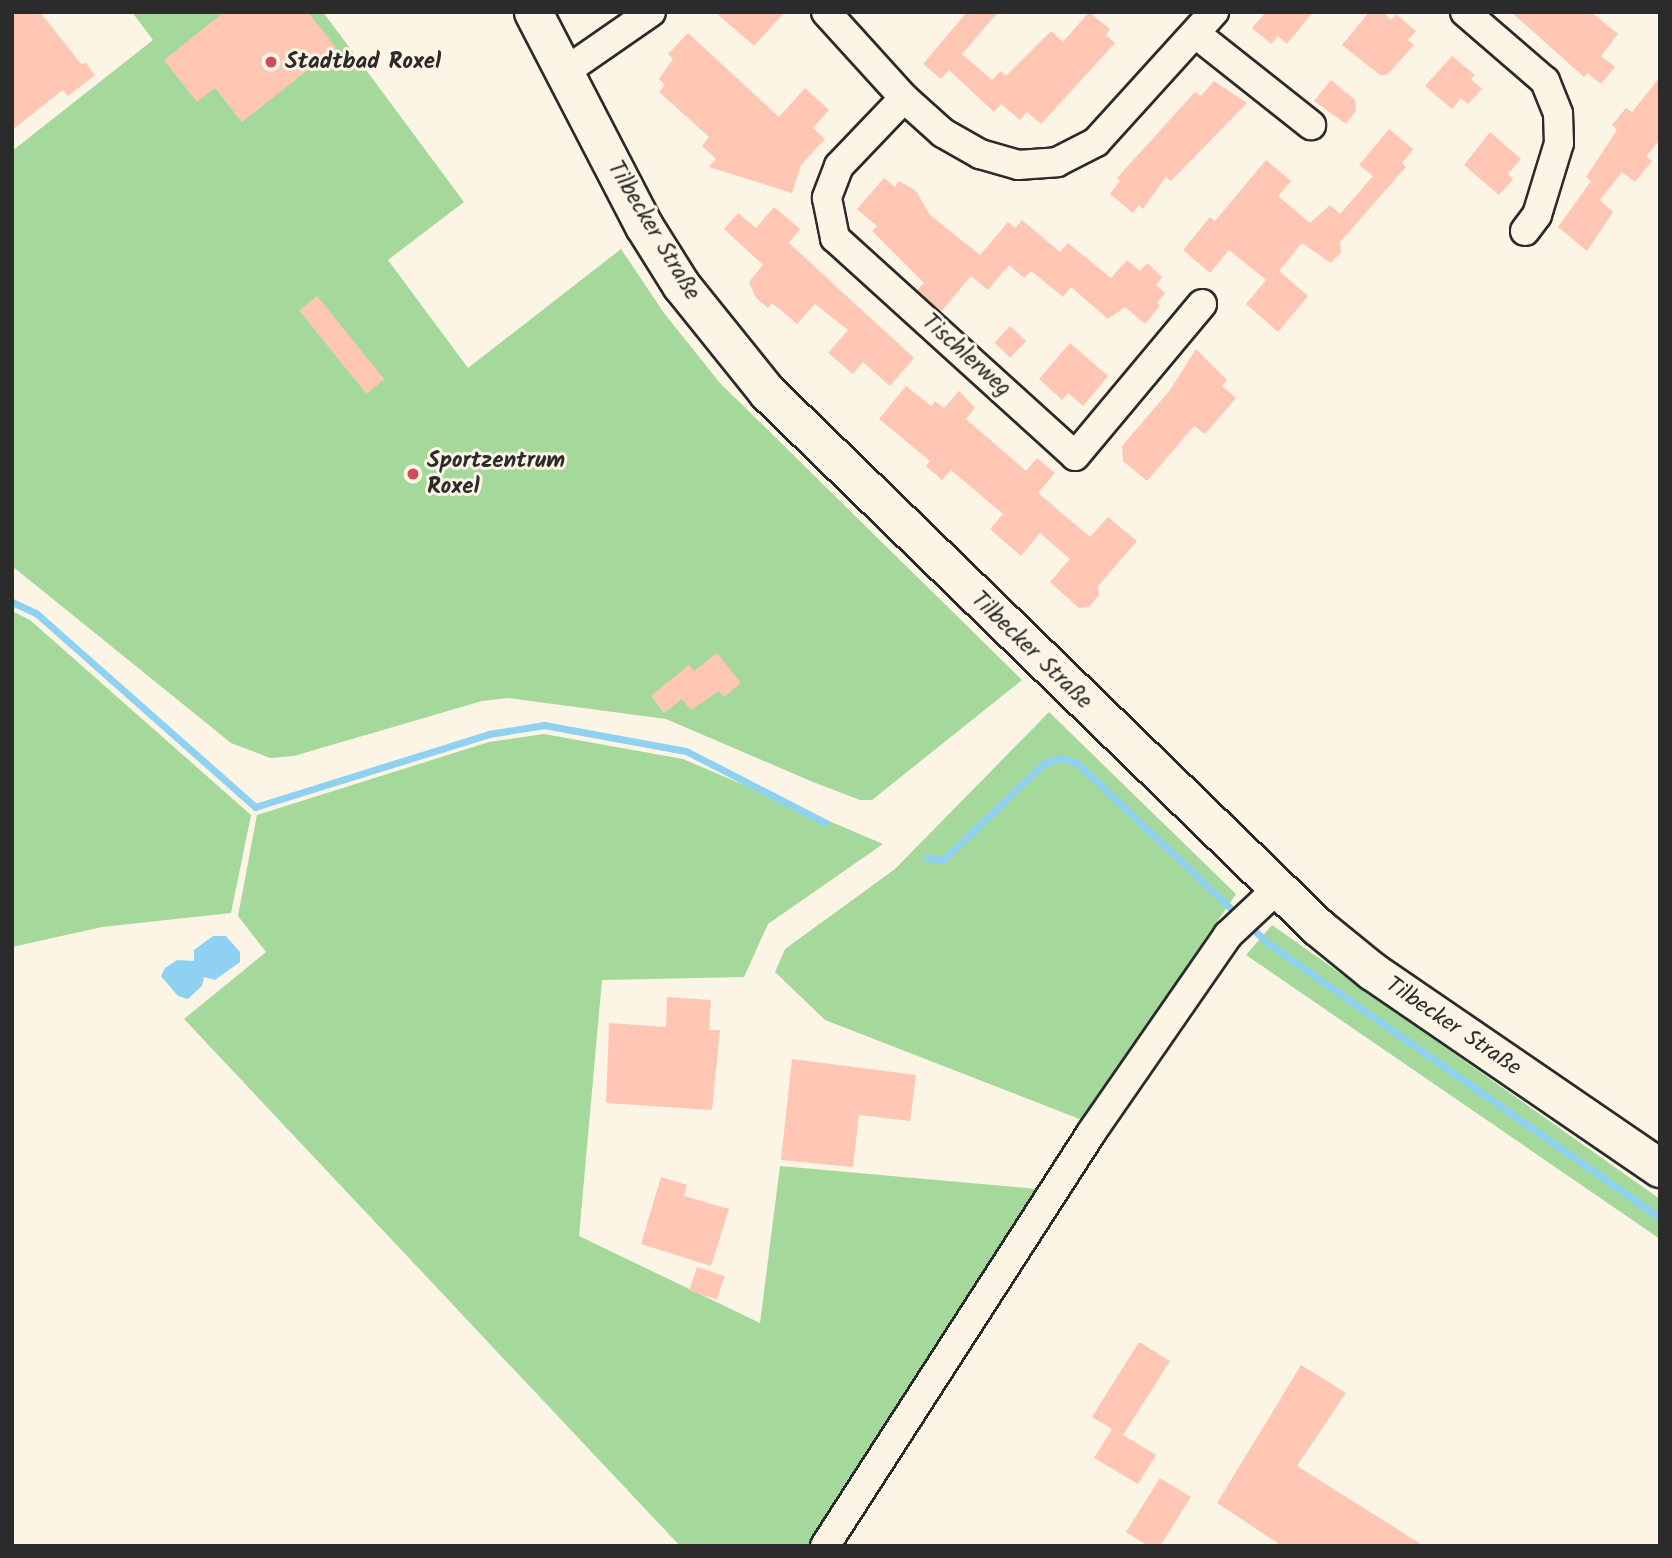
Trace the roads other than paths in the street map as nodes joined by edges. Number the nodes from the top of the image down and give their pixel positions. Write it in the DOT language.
graph roads {
  1 [pos="533,12"];
  2 [pos="652,12"];
  3 [pos="826,12"];
  4 [pos="1214,12"];
  5 [pos="1465,12"];
  6 [pos="1196,34"];
  7 [pos="563,73"];
  8 [pos="904,98"];
  9 [pos="1311,125"];
  10 [pos="1525,232"];
  11 [pos="1202,304"];
  12 [pos="1276,890"];
  13 [pos="1660,1168"];
  14 [pos="825,1546"];
  1 -- 7 [label="main road, Tilbecker Straße"];
  2 -- 7 [label="street"];
  3 -- 8 [label="street"];
  4 -- 6 [label="street"];
  5 -- 10 [label="street"];
  6 -- 8 [label="street"];
  6 -- 9 [label="street"];
  7 -- 12 [label="main road, Tilbecker Straße"];
  8 -- 11 [label="street, Tischlerweg"];
  12 -- 13 [label="main road, Tilbecker Straße"];
  12 -- 14 [label="street"];
}
